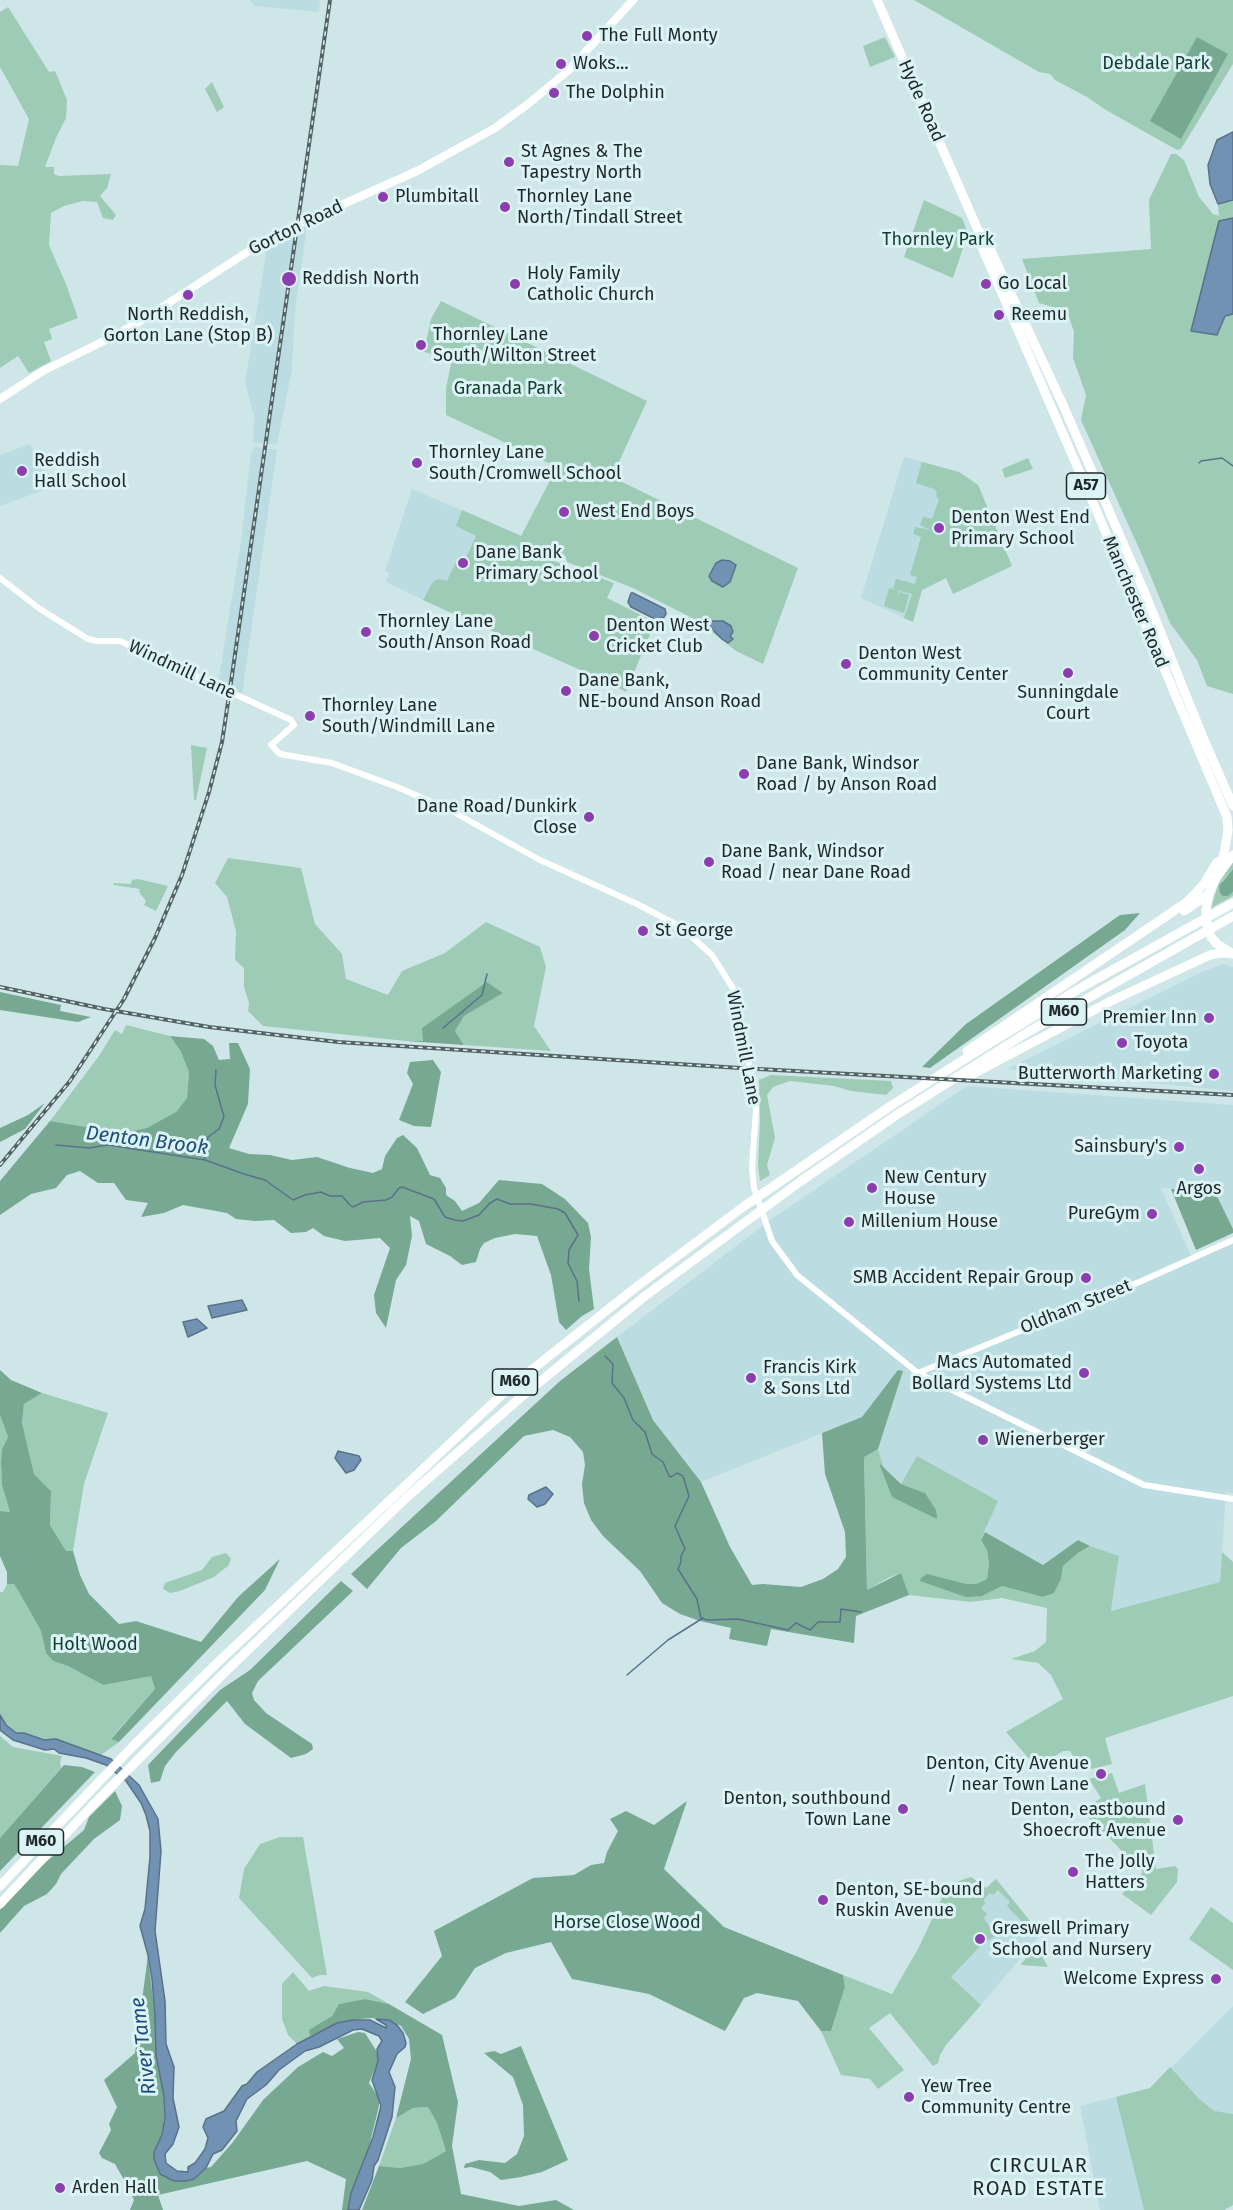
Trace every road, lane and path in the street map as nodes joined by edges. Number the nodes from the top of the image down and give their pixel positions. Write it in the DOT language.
graph roads {
  1 [pos="633,0"];
  2 [pos="877,0"];
  3 [pos="966,202"];
  4 [pos="978,230"];
  5 [pos="0,399"];
  6 [pos="1114,522"];
  7 [pos="3,579"];
  8 [pos="1133,595"];
  9 [pos="1213,784"];
  10 [pos="1233,807"];
  11 [pos="1233,855"];
  12 [pos="1216,878"];
  13 [pos="1209,894"];
  14 [pos="1195,900"];
  15 [pos="1233,903"];
  16 [pos="1233,916"];
  17 [pos="1233,954"];
  18 [pos="1211,958"];
  19 [pos="1233,959"];
  20 [pos="940,1074"];
  21 [pos="898,1114"];
  22 [pos="1233,1240"];
  23 [pos="918,1373"];
  24 [pos="1233,1499"];
  25 [pos="0,1886"];
  26 [pos="0,1904"];
  1 -- 5 [label="main road, Gorton Road"];
  2 -- 3 [label="highway, Hyde Road / A57"];
  3 -- 4 [label="highway, Manchester Road / A57"];
  4 -- 6 [label="highway, Manchester Road / A57"];
  4 -- 8 [label="highway, Manchester Road / A57"];
  6 -- 8 [label="highway, A57"];
  6 -- 10 [label="highway, Manchester Road / A57"];
  7 -- 23 [label="street, Windmill Lane"];
  8 -- 9 [label="highway, Manchester Road / A57"];
  9 -- 12 [label="highway, Manchester Road / A57"];
  9 -- 14 [label="highway"];
  11 -- 12 [label="highway"];
  12 -- 13 [label="highway"];
  13 -- 14 [label="highway"];
  13 -- 17 [label="highway"];
  14 -- 20 [label="highway, M60"];
  15 -- 20 [label="highway, M60"];
  16 -- 21 [label="highway, M60"];
  17 -- 18 [label="highway"];
  18 -- 19 [label="highway"];
  18 -- 21 [label="highway, M60"];
  20 -- 25 [label="highway, M60"];
  21 -- 26 [label="highway, M60"];
  22 -- 23 [label="street, Oldham Street"];
  23 -- 24 [label="street, Windmill Lane"];
}
